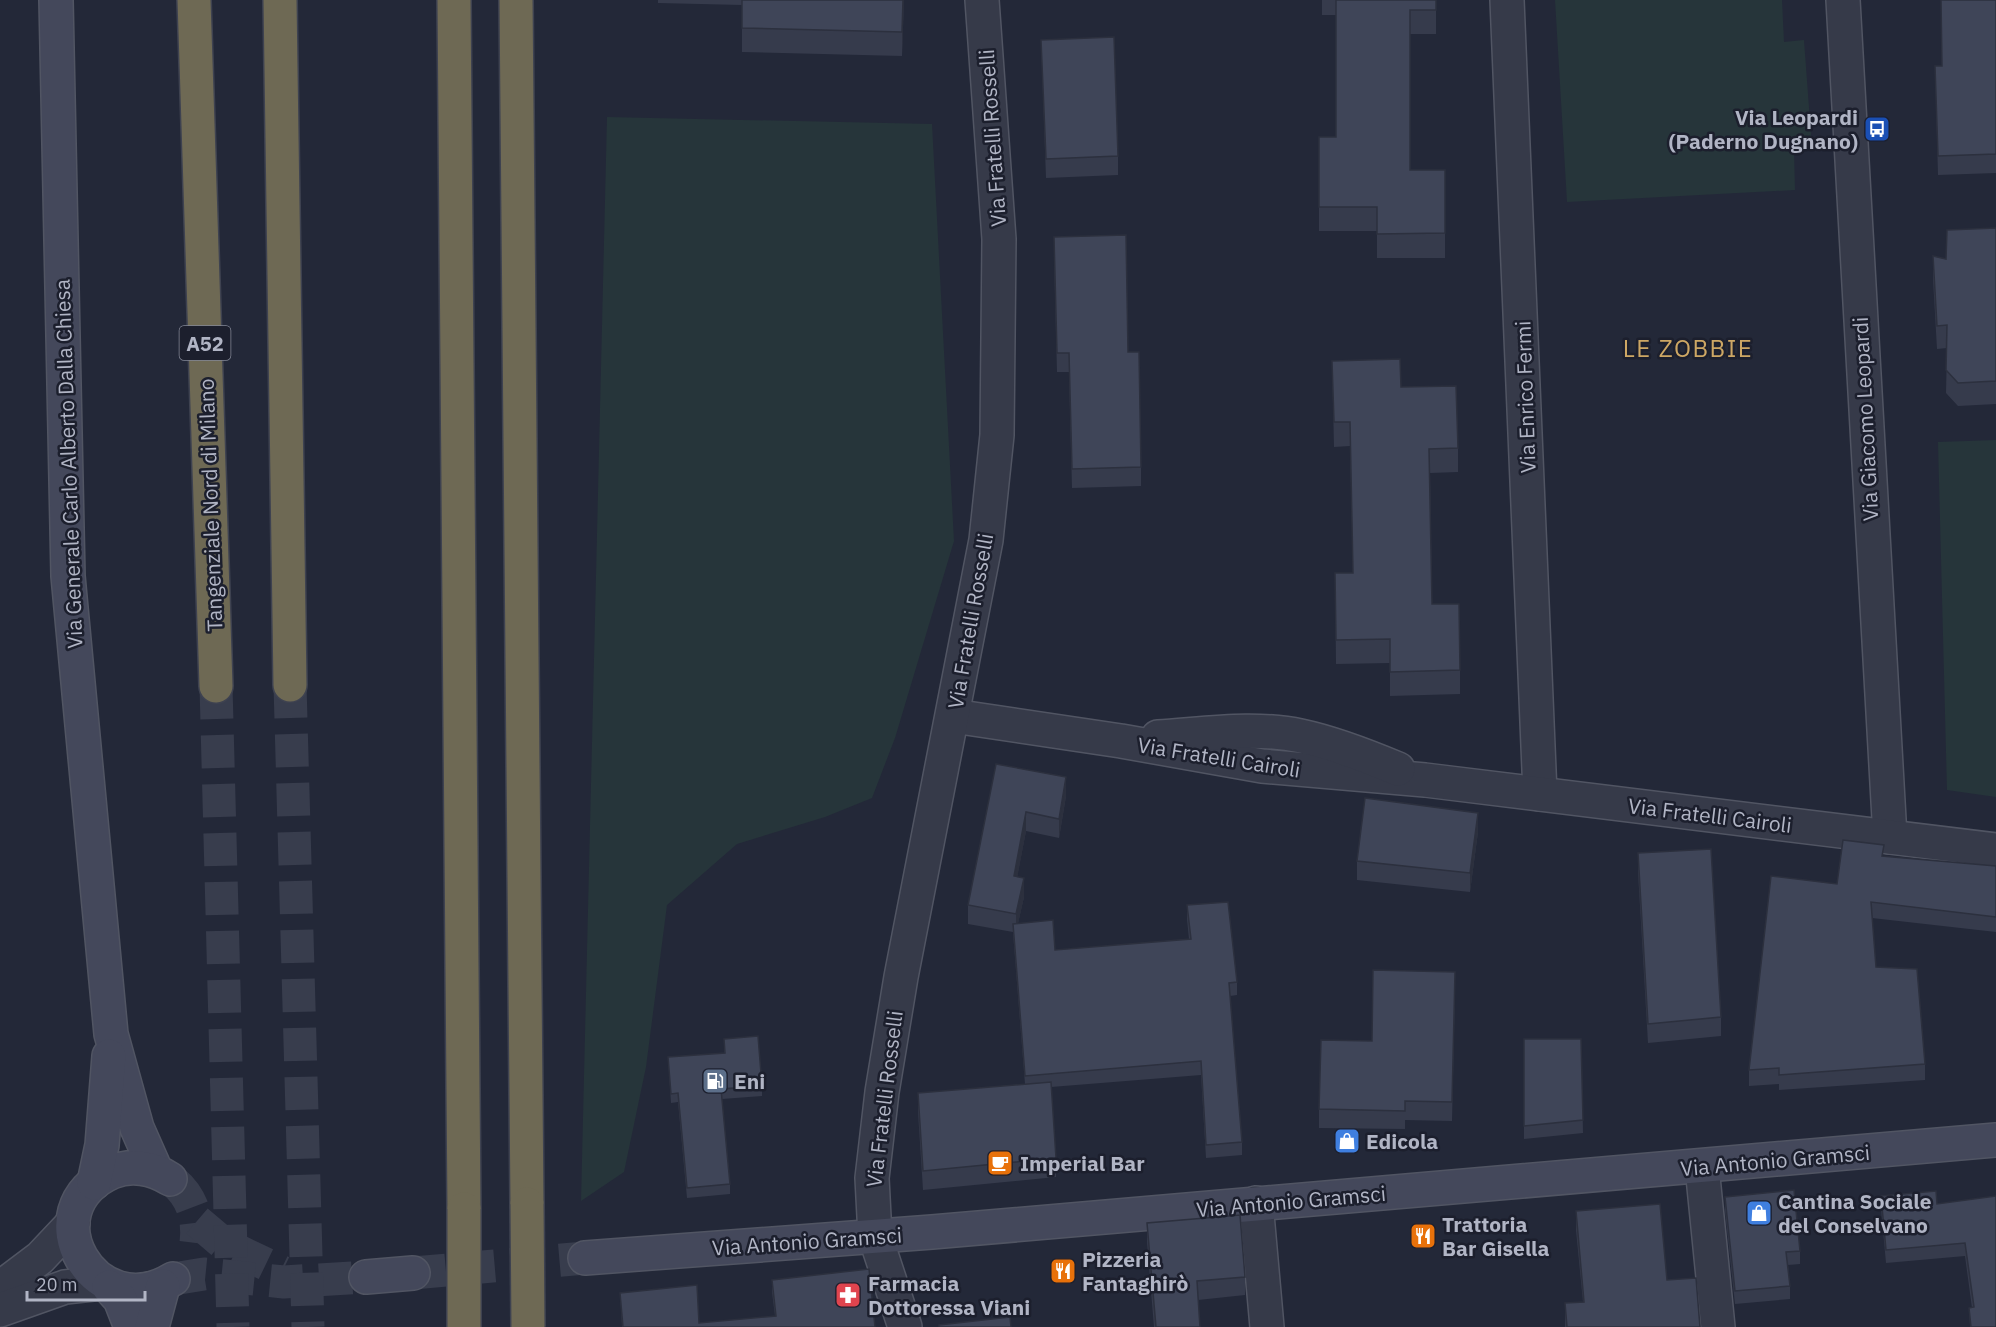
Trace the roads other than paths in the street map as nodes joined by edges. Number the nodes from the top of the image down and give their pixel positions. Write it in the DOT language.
graph roads {
  1 [pos="56,0"];
  2 [pos="194,0"];
  3 [pos="280,0"];
  4 [pos="454,0"];
  5 [pos="516,0"];
  6 [pos="982,0"];
  7 [pos="1507,0"];
  8 [pos="1843,0"];
  9 [pos="290,685"];
  10 [pos="216,686"];
  11 [pos="953,716"];
  12 [pos="1540,794"];
  13 [pos="1890,837"];
  14 [pos="1996,850"];
  15 [pos="111,1034"];
  16 [pos="1996,1140"];
  17 [pos="1702,1167"];
  18 [pos="94,1184"];
  19 [pos="1256,1203"];
  20 [pos="73,1223"];
  21 [pos="875,1236"];
  22 [pos="585,1258"];
  23 [pos="413,1273"];
  24 [pos="366,1277"];
  25 [pos="106,1285"];
  26 [pos="0,1288"];
  27 [pos="0,1310"];
  28 [pos="131,1327"];
  29 [pos="152,1327"];
  30 [pos="464,1327"];
  31 [pos="528,1327"];
  32 [pos="904,1327"];
  33 [pos="1267,1327"];
  34 [pos="1718,1327"];
  1 -- 15 [label="street, Via Generale Carlo Alberto Dalla Chiesa"];
  2 -- 10 [label="highway, Tangenziale Nord di Milano / A52"];
  3 -- 9 [label="highway"];
  4 -- 30 [label="highway, bridge"];
  5 -- 31 [label="highway, bridge"];
  6 -- 11 [label="street, Via Fratelli Rosselli"];
  7 -- 12 [label="street, Via Enrico Fermi"];
  8 -- 13 [label="street, Via Giacomo Leopardi"];
  11 -- 12 [label="street, Via Fratelli Cairoli"];
  11 -- 21 [label="street, Via Fratelli Rosselli"];
  12 -- 13 [label="street, Via Fratelli Cairoli"];
  13 -- 14 [label="street, Via Fratelli Cairoli"];
  15 -- 18 [label="street, Via Generale Carlo Alberto Dalla Chiesa"];
  15 -- 18 [label="street, Via Generale Carlo Alberto Dalla Chiesa"];
  16 -- 17 [label="street, Via Antonio Gramsci"];
  17 -- 19 [label="street, Via Antonio Gramsci"];
  17 -- 34 [label="street"];
  18 -- 20 [label="street"];
  19 -- 21 [label="street, Via Antonio Gramsci"];
  19 -- 33 [label="street"];
  20 -- 25 [label="street"];
  20 -- 26 [label="street"];
  21 -- 22 [label="street, Via Antonio Gramsci"];
  21 -- 32 [label="street, Via Fratelli Rosselli"];
  23 -- 24 [label="street"];
  25 -- 27 [label="street"];
  25 -- 28 [label="street"];
  25 -- 29 [label="street"];
}
